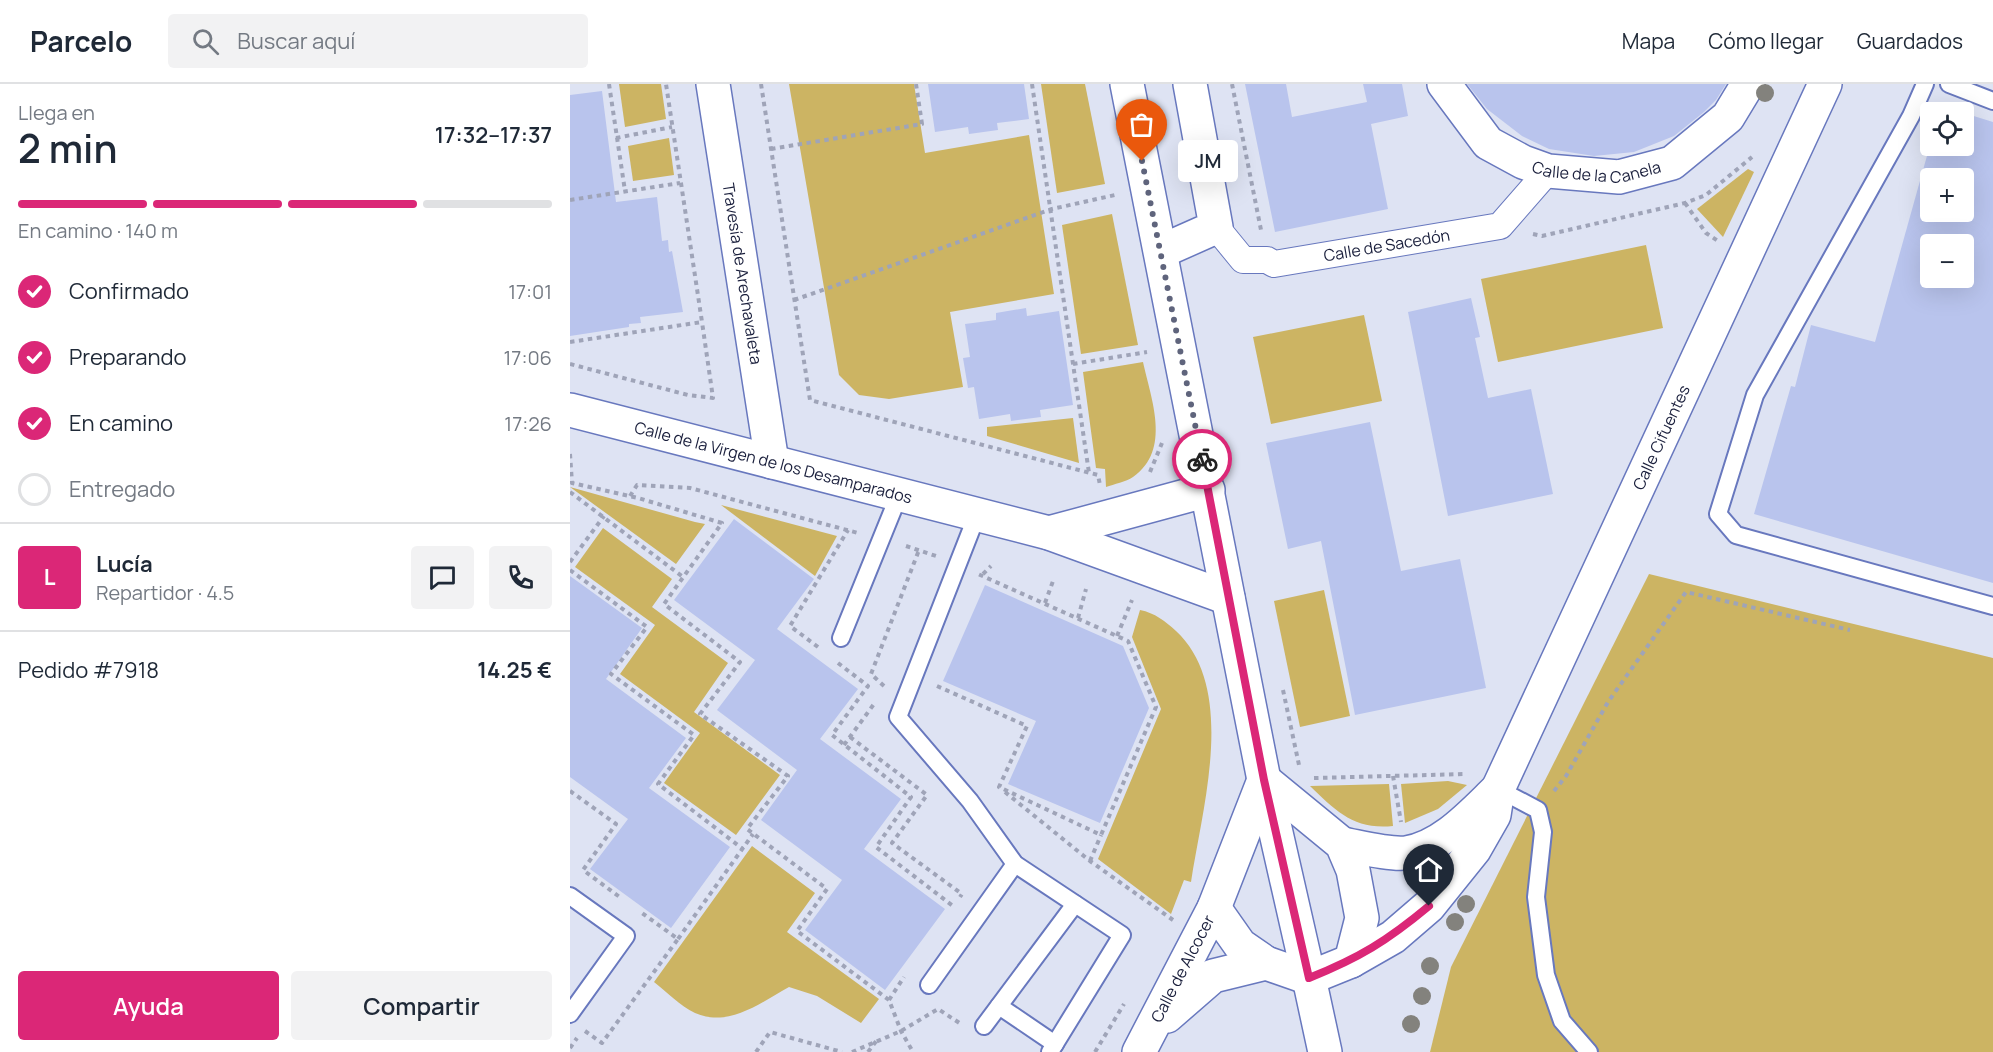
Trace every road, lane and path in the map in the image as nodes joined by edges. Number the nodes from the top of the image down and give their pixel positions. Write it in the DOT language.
graph roads {
  1 [pos="609,84"];
  2 [pos="666,84"];
  3 [pos="713,84"];
  4 [pos="761,84"];
  5 [pos="916,84"];
  6 [pos="1032,84"];
  7 [pos="1127,84"];
  8 [pos="1190,84"];
  9 [pos="1232,84"];
  10 [pos="1444,84"];
  11 [pos="1748,84"];
  12 [pos="1825,84"];
  13 [pos="1925,84"];
  14 [pos="1949,84"];
  15 [pos="1993,101"];
  16 [pos="672,127"];
  17 [pos="616,138"];
  18 [pos="771,149"];
  19 [pos="1753,155"];
  20 [pos="1548,171"];
  21 [pos="680,183"];
  22 [pos="1113,184"];
  23 [pos="626,191"];
  24 [pos="1115,194"];
  25 [pos="570,200"];
  26 [pos="1685,203"];
  27 [pos="1118,206"];
  28 [pos="1052,209"];
  29 [pos="1500,226"];
  30 [pos="1216,227"];
  31 [pos="1726,247"];
  32 [pos="1161,251"];
  33 [pos="1267,260"];
  34 [pos="794,300"];
  35 [pos="702,322"];
  36 [pos="1146,341"];
  37 [pos="570,342"];
  38 [pos="1148,352"];
  39 [pos="1150,363"];
  40 [pos="570,364"];
  41 [pos="1073,364"];
  42 [pos="570,410"];
  43 [pos="1162,440"];
  44 [pos="570,454"];
  45 [pos="772,462"];
  46 [pos="1089,473"];
  47 [pos="1143,477"];
  48 [pos="1208,490"];
  49 [pos="570,492"];
  50 [pos="1100,492"];
  51 [pos="899,495"];
  52 [pos="630,496"];
  53 [pos="977,514"];
  54 [pos="604,516"];
  55 [pos="848,530"];
  56 [pos="1049,533"];
  57 [pos="881,539"];
  58 [pos="919,550"];
  59 [pos="570,562"];
  60 [pos="958,564"];
  61 [pos="991,566"];
  62 [pos="570,570"];
  63 [pos="981,575"];
  64 [pos="683,577"];
  65 [pos="1053,580"];
  66 [pos="976,586"];
  67 [pos="1086,589"];
  68 [pos="1228,598"];
  69 [pos="1132,600"];
  70 [pos="1045,603"];
  71 [pos="1993,606"];
  72 [pos="1078,618"];
  73 [pos="1850,630"];
  74 [pos="1117,636"];
  75 [pos="841,638"];
  76 [pos="825,653"];
  77 [pos="833,660"];
  78 [pos="934,685"];
  79 [pos="850,737"];
  80 [pos="844,745"];
  81 [pos="1467,774"];
  82 [pos="1393,776"];
  83 [pos="1313,778"];
  84 [pos="1264,780"];
  85 [pos="1498,789"];
  86 [pos="1538,810"];
  87 [pos="753,834"];
  88 [pos="1101,835"];
  89 [pos="1342,844"];
  90 [pos="742,849"];
  91 [pos="1405,853"];
  92 [pos="1090,861"];
  93 [pos="1015,864"];
  94 [pos="952,887"];
  95 [pos="570,896"];
  96 [pos="1075,904"];
  97 [pos="953,906"];
  98 [pos="1214,908"];
  99 [pos="678,939"];
  100 [pos="1351,961"];
  101 [pos="1266,963"];
  102 [pos="1309,978"];
  103 [pos="929,985"];
  104 [pos="999,1006"];
  105 [pos="570,1014"];
  106 [pos="984,1026"];
  107 [pos="901,1031"];
  108 [pos="878,1040"];
  109 [pos="1145,1041"];
  110 [pos="1052,1048"];
  111 [pos="756,1052"];
  112 [pos="842,1052"];
  113 [pos="852,1052"];
  114 [pos="868,1052"];
  115 [pos="913,1052"];
  116 [pos="1325,1052"];
  117 [pos="1589,1052"];
  1 -- 17 [label="path"];
  2 -- 16 [label="path"];
  3 -- 45 [label="street, Travesía de Arechavaleta"];
  4 -- 18 [label="path"];
  5 -- 18 [label="path"];
  6 -- 28 [label="path"];
  7 -- 32 [label="street"];
  8 -- 30 [label="street"];
  9 -- 33 [label="path"];
  10 -- 20 [label="street, Calle de la Canela"];
  11 -- 20 [label="street, Calle de la Canela"];
  12 -- 85 [label="street, Calle Cifuentes"];
  13 -- 71 [label="lane"];
  14 -- 15 [label="lane"];
  16 -- 17 [label="path"];
  16 -- 21 [label="path"];
  17 -- 23 [label="path"];
  18 -- 34 [label="path"];
  19 -- 26 [label="path"];
  20 -- 29 [label="street"];
  21 -- 23 [label="path"];
  21 -- 35 [label="path"];
  22 -- 24 [label="path"];
  23 -- 25 [label="path"];
  24 -- 27 [label="path"];
  24 -- 28 [label="path"];
  26 -- 29 [label="path"];
  26 -- 31 [label="path"];
  28 -- 34 [label="path"];
  28 -- 41 [label="path"];
  29 -- 33 [label="street, Calle de Sacedón"];
  30 -- 32 [label="street"];
  30 -- 33 [label="street, Calle de Sacedón"];
  32 -- 48 [label="street"];
  34 -- 46 [label="path"];
  35 -- 37 [label="path"];
  35 -- 40 [label="path"];
  36 -- 38 [label="path"];
  38 -- 39 [label="path"];
  38 -- 41 [label="path"];
  41 -- 46 [label="path"];
  42 -- 45 [label="street, Calle de la Virgen de los Desamparados"];
  43 -- 47 [label="path"];
  44 -- 52 [label="path"];
  45 -- 51 [label="street, Calle de la Virgen de los Desamparados"];
  46 -- 50 [label="path"];
  48 -- 56 [label="street, Calle de la Virgen de los Desamparados"];
  48 -- 68 [label="street"];
  49 -- 54 [label="path"];
  51 -- 53 [label="street, Calle de la Virgen de los Desamparados"];
  51 -- 57 [label="lane"];
  52 -- 55 [label="path"];
  52 -- 64 [label="path"];
  53 -- 56 [label="street, Calle de la Virgen de los Desamparados"];
  53 -- 60 [label="lane"];
  54 -- 59 [label="path"];
  54 -- 64 [label="path"];
  55 -- 57 [label="path"];
  55 -- 76 [label="path"];
  56 -- 68 [label="street, Calle de la Virgen de los Desamparados"];
  57 -- 58 [label="path"];
  57 -- 75 [label="lane"];
  58 -- 60 [label="path"];
  58 -- 79 [label="path"];
  60 -- 63 [label="path"];
  60 -- 93 [label="lane"];
  61 -- 63 [label="path"];
  62 -- 90 [label="path"];
  63 -- 66 [label="path"];
  63 -- 70 [label="path"];
  64 -- 87 [label="path"];
  65 -- 70 [label="path"];
  67 -- 72 [label="path"];
  68 -- 84 [label="street"];
  69 -- 74 [label="path"];
  70 -- 72 [label="path"];
  72 -- 74 [label="path"];
  73 -- 86 [label="path"];
  74 -- 88 [label="path"];
  77 -- 80 [label="path"];
  78 -- 88 [label="path"];
  79 -- 80 [label="path"];
  79 -- 94 [label="path"];
  80 -- 97 [label="path"];
  81 -- 82 [label="path"];
  82 -- 83 [label="path"];
  82 -- 91 [label="path"];
  84 -- 89 [label="street"];
  84 -- 98 [label="street, Calle de Alcocer"];
  84 -- 102 [label="street"];
  85 -- 86 [label="lane"];
  85 -- 91 [label="street, Calle Cifuentes"];
  85 -- 100 [label="street, Calle Cifuentes"];
  86 -- 117 [label="lane"];
  87 -- 90 [label="path"];
  87 -- 107 [label="path"];
  88 -- 92 [label="path"];
  89 -- 91 [label="street, Calle Cifuentes"];
  89 -- 100 [label="street"];
  90 -- 99 [label="path"];
  93 -- 96 [label="lane"];
  93 -- 103 [label="lane"];
  95 -- 105 [label="lane"];
  96 -- 104 [label="lane"];
  96 -- 110 [label="lane"];
  98 -- 101 [label="street, Calle de Alcocer"];
  98 -- 109 [label="street, Calle de Alcocer"];
  100 -- 102 [label="street"];
  101 -- 102 [label="street, Calle de Alcocer"];
  101 -- 109 [label="street, Calle de Alcocer"];
  102 -- 116 [label="street"];
  104 -- 106 [label="lane"];
  104 -- 110 [label="lane"];
  106 -- 107 [label="path"];
  107 -- 108 [label="path"];
  107 -- 115 [label="path"];
  108 -- 113 [label="path"];
  108 -- 114 [label="path"];
  111 -- 112 [label="path"];
}
